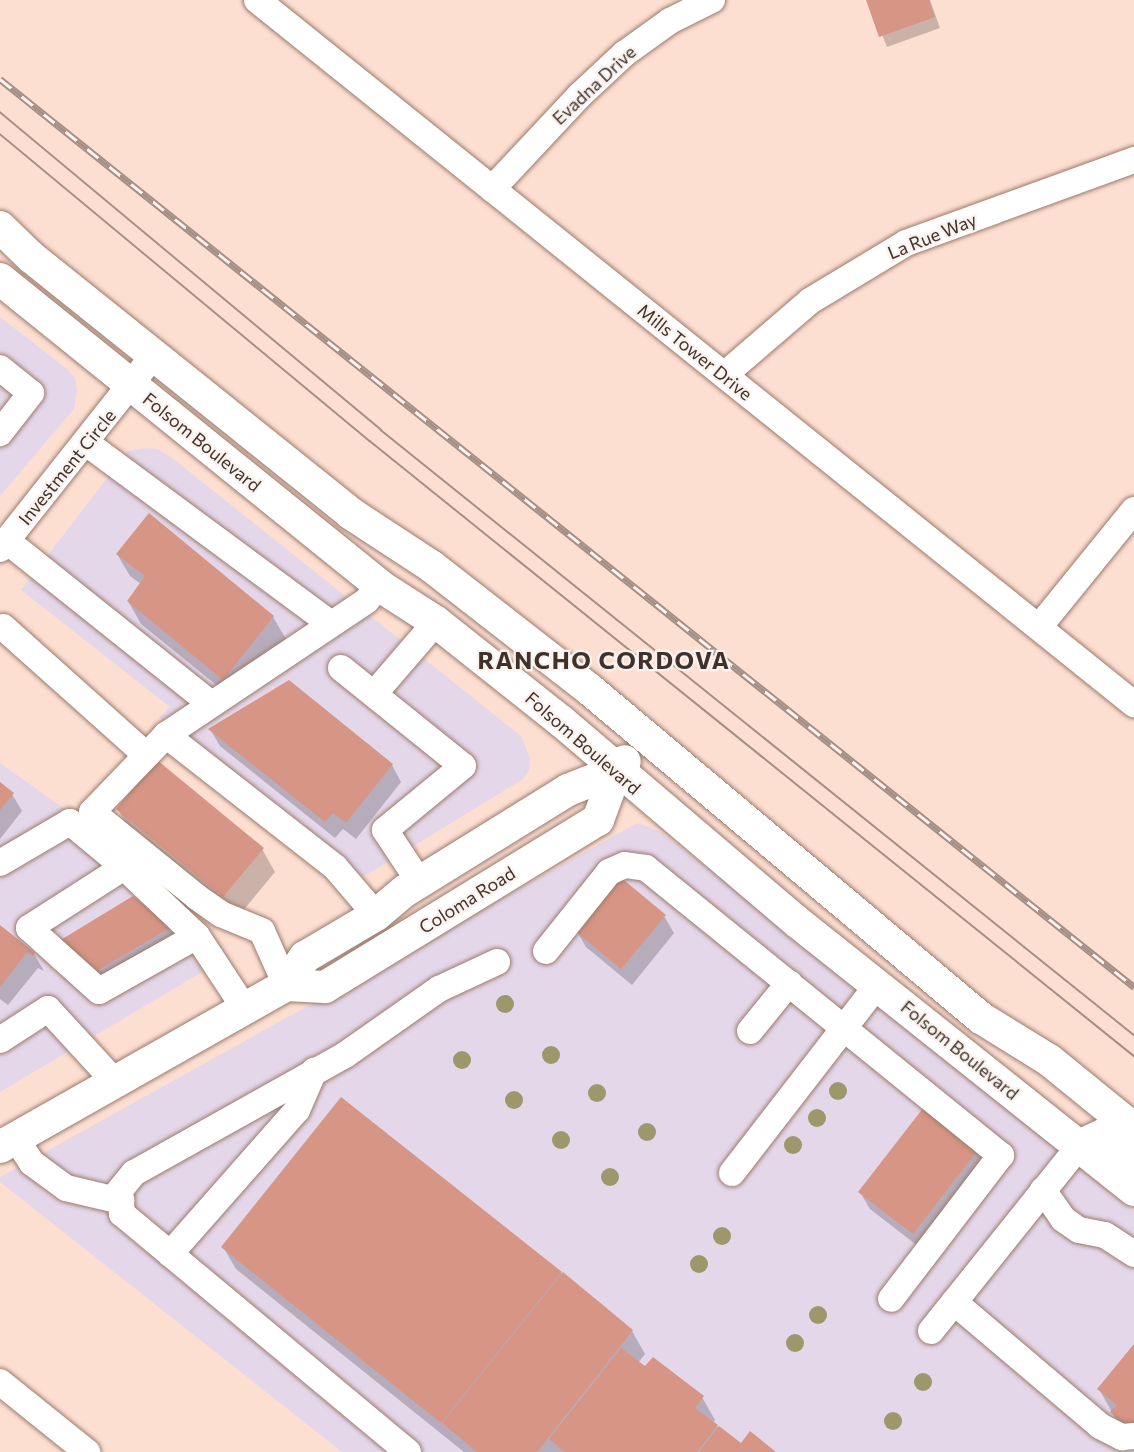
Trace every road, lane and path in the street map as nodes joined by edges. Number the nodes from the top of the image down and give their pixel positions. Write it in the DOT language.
graph roads {
  1 [pos="257,0"];
  2 [pos="712,0"];
  3 [pos="1134,160"];
  4 [pos="492,189"];
  5 [pos="0,227"];
  6 [pos="0,279"];
  7 [pos="154,355"];
  8 [pos="0,368"];
  9 [pos="724,375"];
  10 [pos="132,385"];
  11 [pos="0,433"];
  12 [pos="85,442"];
  13 [pos="1134,510"];
  14 [pos="3,545"];
  15 [pos="380,586"];
  16 [pos="436,622"];
  17 [pos="331,624"];
  18 [pos="3,627"];
  19 [pos="1039,627"];
  20 [pos="341,668"];
  21 [pos="374,694"];
  22 [pos="1134,704"];
  23 [pos="211,705"];
  24 [pos="166,735"];
  25 [pos="646,737"];
  26 [pos="146,755"];
  27 [pos="616,771"];
  28 [pos="0,863"];
  29 [pos="124,867"];
  30 [pos="420,883"];
  31 [pos="376,915"];
  32 [pos="197,936"];
  33 [pos="546,951"];
  34 [pos="497,962"];
  35 [pos="789,983"];
  36 [pos="878,984"];
  37 [pos="286,985"];
  38 [pos="245,1009"];
  39 [pos="844,1028"];
  40 [pos="750,1030"];
  41 [pos="0,1040"];
  42 [pos="314,1071"];
  43 [pos="116,1083"];
  44 [pos="1134,1129"];
  45 [pos="8,1142"];
  46 [pos="1079,1146"];
  47 [pos="1134,1158"];
  48 [pos="732,1173"];
  49 [pos="1043,1190"];
  50 [pos="1134,1190"];
  51 [pos="121,1201"];
  52 [pos="170,1254"];
  53 [pos="1134,1254"];
  54 [pos="891,1299"];
  55 [pos="954,1302"];
  56 [pos="931,1331"];
  57 [pos="0,1382"];
  58 [pos="1134,1436"];
  59 [pos="87,1452"];
  60 [pos="408,1452"];
  1 -- 4 [label="street, Mills Tower Drive"];
  2 -- 4 [label="street, Evadna Drive"];
  3 -- 9 [label="street, La Rue Way"];
  4 -- 9 [label="street, Mills Tower Drive"];
  5 -- 7 [label="main road, Folsom Boulevard"];
  6 -- 10 [label="main road, Folsom Boulevard"];
  7 -- 10 [label="street, Investment Circle"];
  7 -- 25 [label="main road, Folsom Boulevard"];
  8 -- 11 [label="street"];
  9 -- 19 [label="street, Mills Tower Drive"];
  10 -- 12 [label="street, Investment Circle"];
  10 -- 15 [label="main road, Folsom Boulevard"];
  12 -- 14 [label="street, Investment Circle"];
  12 -- 17 [label="street"];
  13 -- 19 [label="street"];
  14 -- 23 [label="street"];
  15 -- 16 [label="main road, Folsom Boulevard"];
  15 -- 17 [label="street"];
  16 -- 21 [label="street"];
  16 -- 27 [label="main road, Folsom Boulevard"];
  17 -- 23 [label="street"];
  18 -- 26 [label="street"];
  19 -- 22 [label="street, Mills Tower Drive"];
  20 -- 21 [label="street"];
  21 -- 30 [label="street"];
  23 -- 24 [label="street"];
  24 -- 26 [label="street"];
  24 -- 31 [label="street"];
  25 -- 27 [label="main road, Coloma Road"];
  25 -- 44 [label="main road, Folsom Boulevard"];
  26 -- 37 [label="street"];
  27 -- 30 [label="main road, Coloma Road"];
  27 -- 36 [label="main road, Folsom Boulevard"];
  27 -- 37 [label="main road, Coloma Road"];
  28 -- 29 [label="street"];
  29 -- 32 [label="street"];
  29 -- 32 [label="street"];
  30 -- 31 [label="main road, Coloma Road"];
  31 -- 37 [label="main road, Coloma Road"];
  32 -- 38 [label="street"];
  33 -- 35 [label="street"];
  34 -- 42 [label="street"];
  35 -- 39 [label="street"];
  35 -- 40 [label="street"];
  36 -- 39 [label="street"];
  36 -- 46 [label="main road, Folsom Boulevard"];
  37 -- 38 [label="main road, Coloma Road"];
  38 -- 43 [label="main road, Coloma Road"];
  39 -- 48 [label="street"];
  39 -- 54 [label="street"];
  41 -- 43 [label="street"];
  42 -- 51 [label="street"];
  42 -- 52 [label="street"];
  43 -- 45 [label="main road, Coloma Road"];
  45 -- 51 [label="street"];
  46 -- 47 [label="main road"];
  46 -- 49 [label="street"];
  46 -- 50 [label="main road, Folsom Boulevard"];
  49 -- 53 [label="street"];
  49 -- 55 [label="street"];
  51 -- 52 [label="street"];
  52 -- 60 [label="street"];
  55 -- 56 [label="street"];
  55 -- 58 [label="street"];
  57 -- 59 [label="street"];
}
